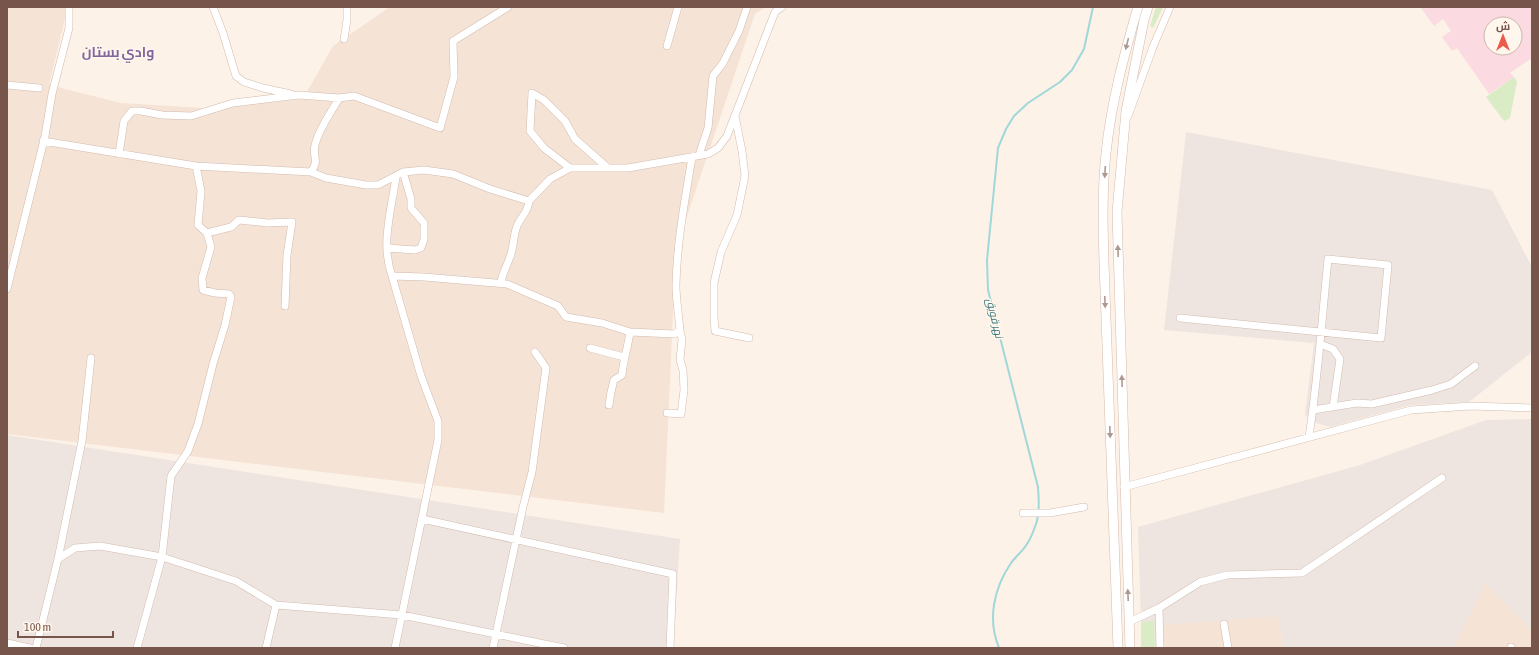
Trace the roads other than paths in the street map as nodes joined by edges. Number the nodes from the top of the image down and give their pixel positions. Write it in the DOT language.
graph roads {
  1 [pos="69,7"];
  2 [pos="213,7"];
  3 [pos="347,7"];
  4 [pos="508,7"];
  5 [pos="747,7"];
  6 [pos="782,7"];
  7 [pos="1138,7"];
  8 [pos="1148,7"];
  9 [pos="1170,7"];
  10 [pos="675,8"];
  11 [pos="776,10"];
  12 [pos="344,39"];
  13 [pos="667,46"];
  14 [pos="7,85"];
  15 [pos="39,88"];
  16 [pos="299,95"];
  17 [pos="339,98"];
  18 [pos="735,116"];
  19 [pos="1124,128"];
  20 [pos="43,141"];
  21 [pos="119,154"];
  22 [pos="696,156"];
  23 [pos="196,166"];
  24 [pos="570,168"];
  25 [pos="608,168"];
  26 [pos="311,172"];
  27 [pos="403,172"];
  28 [pos="396,176"];
  29 [pos="529,201"];
  30 [pos="207,233"];
  31 [pos="387,248"];
  32 [pos="392,276"];
  33 [pos="501,283"];
  34 [pos="7,290"];
  35 [pos="285,306"];
  36 [pos="1180,318"];
  37 [pos="680,331"];
  38 [pos="630,332"];
  39 [pos="1321,332"];
  40 [pos="749,338"];
  41 [pos="1320,344"];
  42 [pos="590,348"];
  43 [pos="535,352"];
  44 [pos="624,356"];
  45 [pos="91,358"];
  46 [pos="1475,366"];
  47 [pos="609,405"];
  48 [pos="1333,407"];
  49 [pos="1532,408"];
  50 [pos="1313,410"];
  51 [pos="667,413"];
  52 [pos="1309,437"];
  53 [pos="1442,478"];
  54 [pos="1124,487"];
  55 [pos="1084,507"];
  56 [pos="1027,513"];
  57 [pos="422,519"];
  58 [pos="516,540"];
  59 [pos="162,557"];
  60 [pos="58,559"];
  61 [pos="276,605"];
  62 [pos="1159,608"];
  63 [pos="402,615"];
  64 [pos="1129,622"];
  65 [pos="1224,624"];
  66 [pos="496,634"];
  67 [pos="7,643"];
  68 [pos="30,648"];
  69 [pos="36,648"];
  70 [pos="137,648"];
  71 [pos="266,648"];
  72 [pos="396,648"];
  73 [pos="493,648"];
  74 [pos="564,648"];
  75 [pos="670,648"];
  76 [pos="1118,648"];
  77 [pos="1130,648"];
  78 [pos="1160,648"];
  79 [pos="1228,648"];
  1 -- 20 [label="street"];
  2 -- 16 [label="street"];
  3 -- 12 [label="street"];
  4 -- 17 [label="street"];
  5 -- 22 [label="street"];
  6 -- 11 [label="street"];
  7 -- 76 [label="main road, one-way"];
  8 -- 19 [label="main road"];
  9 -- 19 [label="street"];
  10 -- 13 [label="street"];
  11 -- 18 [label="street"];
  14 -- 15 [label="street"];
  16 -- 17 [label="street"];
  16 -- 21 [label="street"];
  17 -- 26 [label="street"];
  18 -- 22 [label="street"];
  18 -- 40 [label="street"];
  54 -- 19 [label="main road, one-way"];
  20 -- 21 [label="street"];
  20 -- 34 [label="street"];
  21 -- 23 [label="street"];
  22 -- 25 [label="street"];
  22 -- 37 [label="street"];
  23 -- 26 [label="street"];
  23 -- 30 [label="street"];
  24 -- 25 [label="street"];
  24 -- 25 [label="street"];
  24 -- 29 [label="street"];
  26 -- 28 [label="street"];
  27 -- 28 [label="street"];
  27 -- 29 [label="street"];
  27 -- 31 [label="street"];
  28 -- 31 [label="street"];
  29 -- 33 [label="street"];
  30 -- 35 [label="street"];
  30 -- 59 [label="street"];
  31 -- 32 [label="street"];
  32 -- 33 [label="street"];
  32 -- 57 [label="street"];
  33 -- 38 [label="street"];
  36 -- 39 [label="street"];
  37 -- 38 [label="street"];
  37 -- 51 [label="street"];
  38 -- 44 [label="street"];
  39 -- 39 [label="street"];
  39 -- 41 [label="street"];
  41 -- 48 [label="street"];
  41 -- 50 [label="street"];
  42 -- 44 [label="street"];
  43 -- 58 [label="street"];
  44 -- 47 [label="street"];
  45 -- 60 [label="street"];
  46 -- 48 [label="street"];
  48 -- 50 [label="street"];
  49 -- 52 [label="street"];
  50 -- 52 [label="street"];
  52 -- 54 [label="street"];
  53 -- 62 [label="street"];
  64 -- 54 [label="main road, one-way"];
  55 -- 56 [label="street"];
  57 -- 58 [label="street"];
  57 -- 63 [label="street"];
  58 -- 66 [label="street"];
  58 -- 75 [label="street"];
  59 -- 60 [label="street"];
  59 -- 61 [label="street"];
  59 -- 70 [label="street"];
  60 -- 69 [label="street"];
  61 -- 63 [label="street"];
  61 -- 71 [label="street"];
  62 -- 64 [label="street"];
  62 -- 78 [label="street"];
  63 -- 66 [label="street"];
  63 -- 72 [label="street"];
  64 -- 77 [label="main road"];
  65 -- 79 [label="street"];
  66 -- 73 [label="street"];
  66 -- 74 [label="street"];
  67 -- 68 [label="street"];
}
